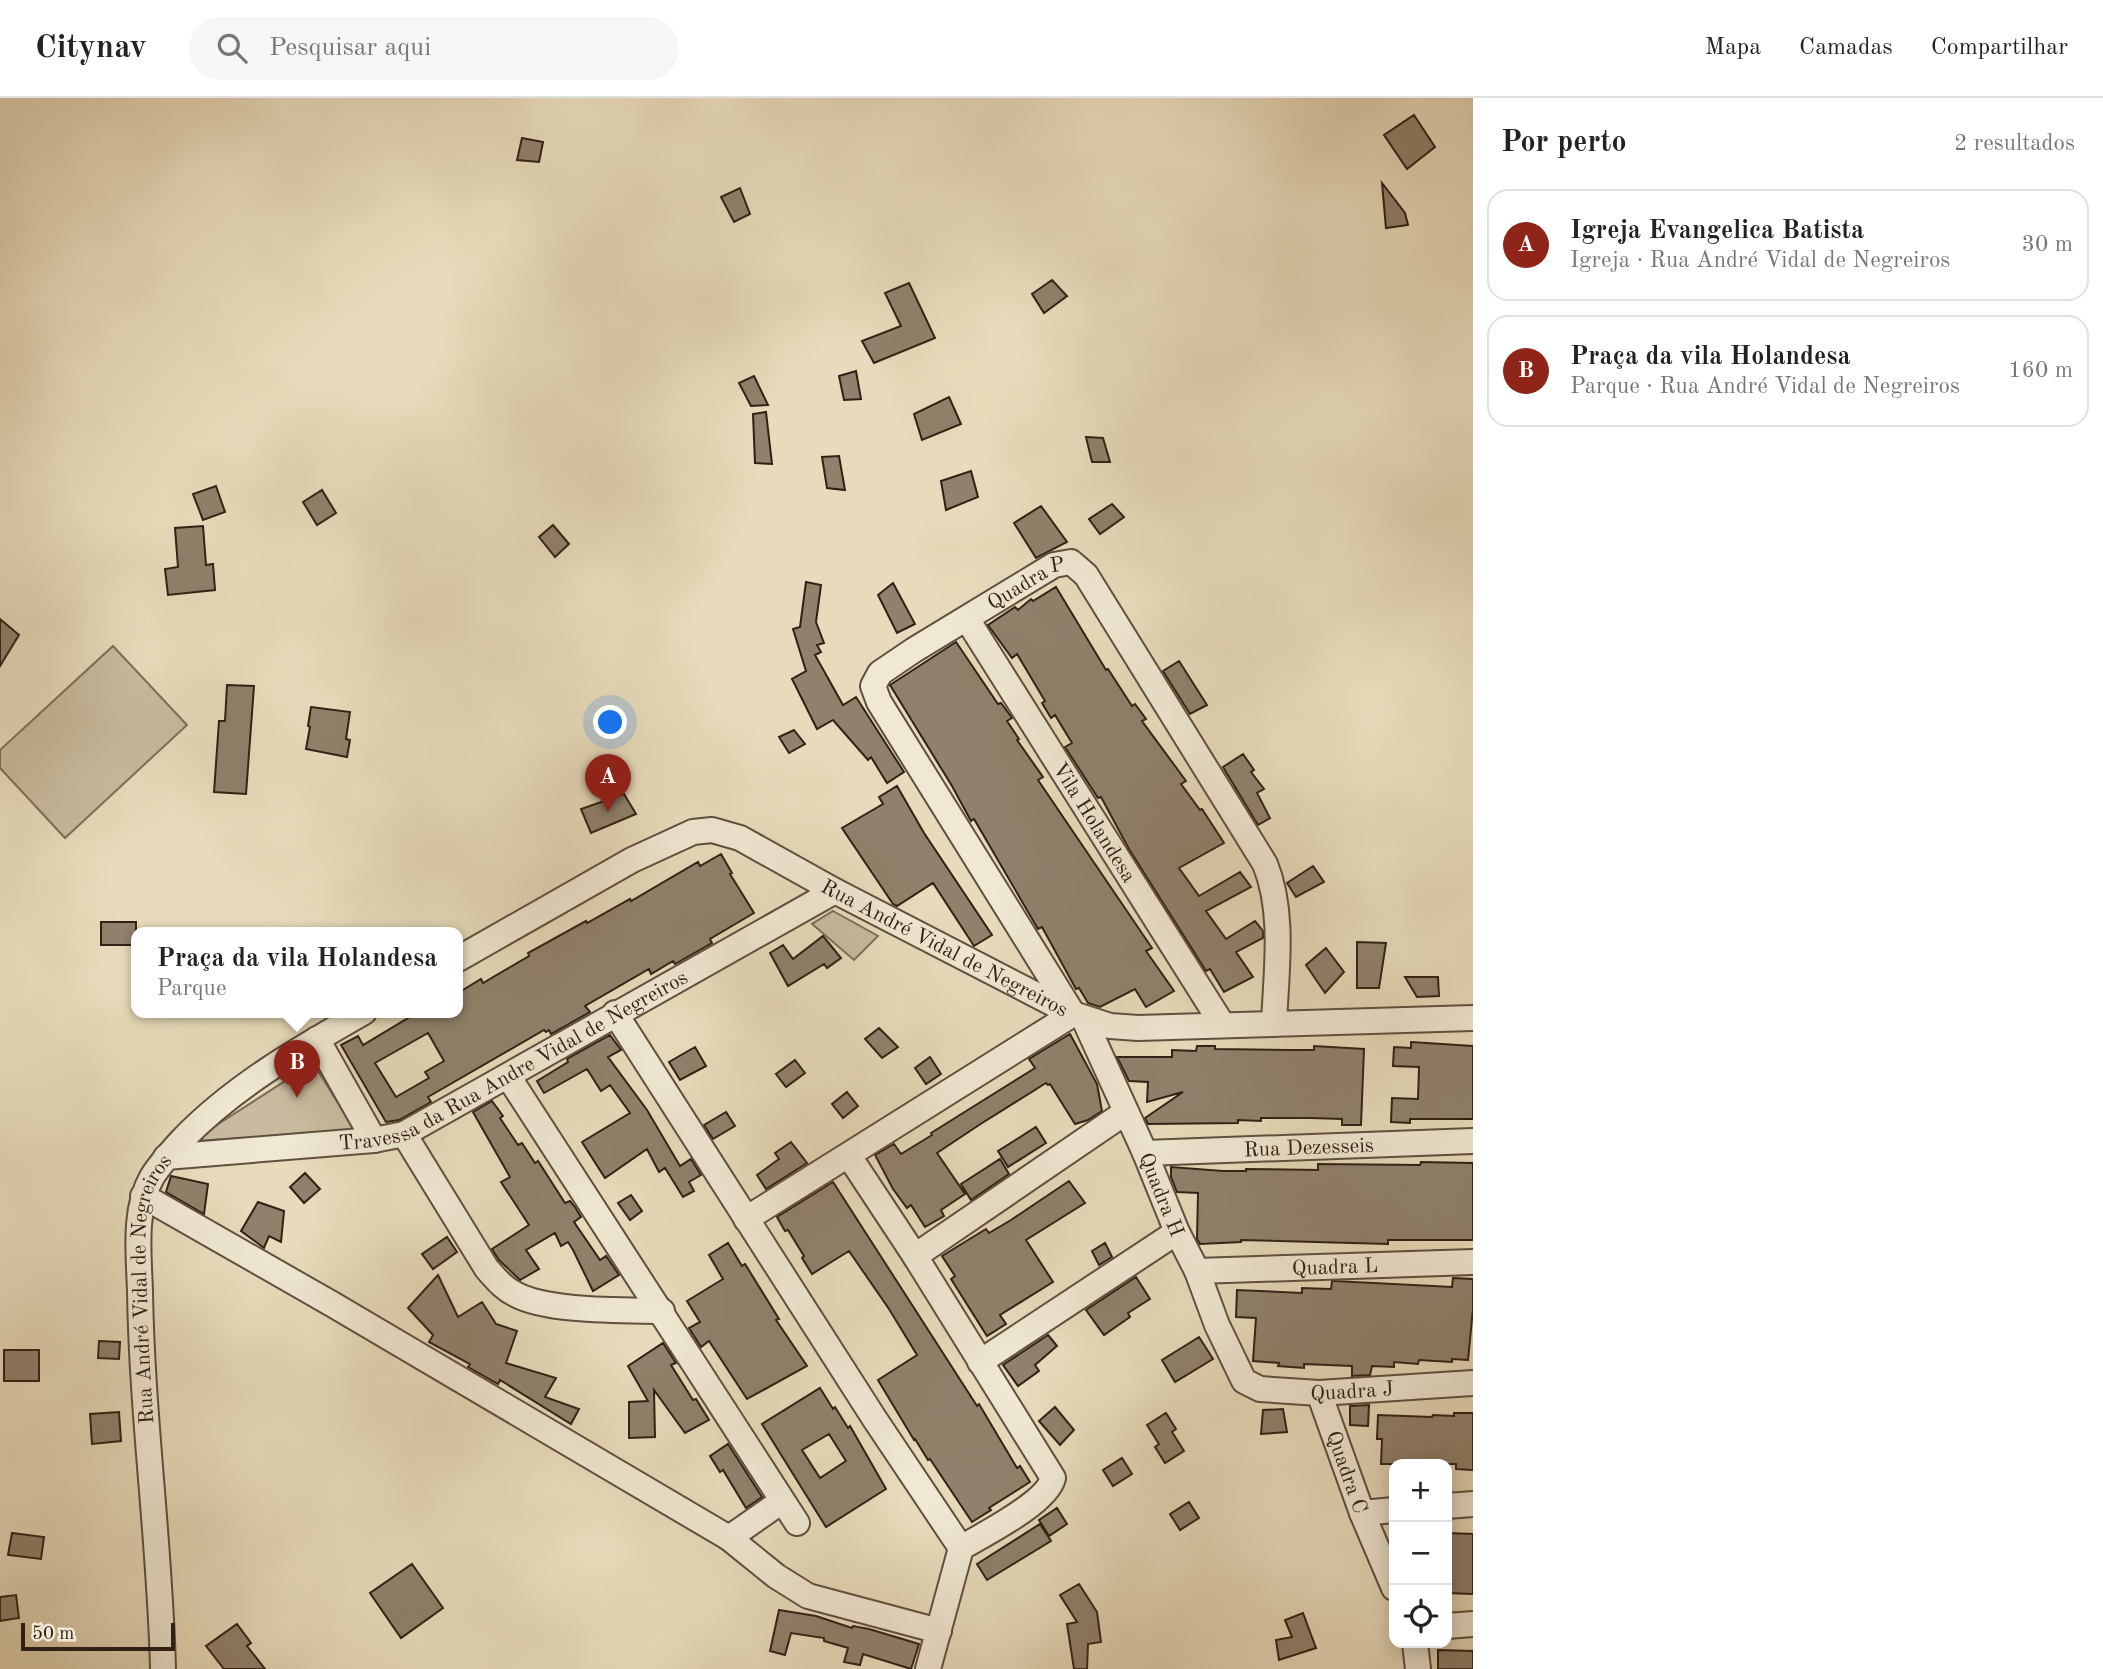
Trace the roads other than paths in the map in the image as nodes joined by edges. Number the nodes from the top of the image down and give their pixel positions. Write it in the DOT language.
graph roads {
  1 [pos="967,619"];
  2 [pos="835,891"];
  3 [pos="463,956"];
  4 [pos="615,1013"];
  5 [pos="1079,1016"];
  6 [pos="354,1018"];
  7 [pos="1473,1018"];
  8 [pos="1222,1024"];
  9 [pos="1275,1024"];
  10 [pos="317,1039"];
  11 [pos="508,1076"];
  12 [pos="1126,1112"];
  13 [pos="404,1134"];
  14 [pos="374,1140"];
  15 [pos="1473,1141"];
  16 [pos="1146,1153"];
  17 [pos="849,1156"];
  18 [pos="166,1157"];
  19 [pos="143,1196"];
  20 [pos="746,1219"];
  21 [pos="1177,1232"];
  22 [pos="915,1256"];
  23 [pos="1473,1262"];
  24 [pos="1197,1270"];
  25 [pos="662,1311"];
  26 [pos="981,1362"];
  27 [pos="1238,1371"];
  28 [pos="1473,1383"];
  29 [pos="1319,1393"];
  30 [pos="782,1501"];
  31 [pos="1473,1504"];
  32 [pos="1452,1506"];
  33 [pos="1389,1510"];
  34 [pos="1362,1513"];
  35 [pos="797,1523"];
  36 [pos="729,1538"];
  37 [pos="961,1548"];
  38 [pos="1393,1585"];
  39 [pos="1473,1624"];
  40 [pos="1452,1626"];
  41 [pos="939,1631"];
  42 [pos="1416,1648"];
  43 [pos="932,1668"];
  44 [pos="163,1669"];
  45 [pos="1418,1669"];
  1 -- 5 [label="street, Quadra P"];
  1 -- 8 [label="street, Vila Holandesa"];
  1 -- 9 [label="street, Quadra P"];
  2 -- 3 [label="street, Rua André Vidal de Negreiros"];
  2 -- 4 [label="street, Travessa da Rua Andre Vidal de Negreiros"];
  2 -- 5 [label="street, Rua André Vidal de Negreiros"];
  4 -- 11 [label="street, Travessa da Rua Andre Vidal de Negreiros"];
  4 -- 20 [label="street"];
  5 -- 8 [label="street, Rua André Vidal de Negreiros"];
  5 -- 12 [label="street, Quadra H"];
  5 -- 17 [label="street"];
  6 -- 10 [label="street, Rua André Vidal de Negreiros"];
  7 -- 9 [label="street, Rua André Vidal de Negreiros"];
  8 -- 9 [label="street, Rua André Vidal de Negreiros"];
  10 -- 14 [label="street"];
  10 -- 18 [label="street, Rua André Vidal de Negreiros"];
  11 -- 13 [label="street, Travessa da Rua Andre Vidal de Negreiros"];
  11 -- 25 [label="street"];
  12 -- 16 [label="street, Quadra H"];
  12 -- 22 [label="street"];
  13 -- 14 [label="street, Travessa da Rua Andre Vidal de Negreiros"];
  13 -- 25 [label="street"];
  14 -- 18 [label="street, Travessa da Rua Andre Vidal de Negreiros"];
  15 -- 16 [label="street, Rua Dezesseis"];
  16 -- 21 [label="street, Quadra H"];
  17 -- 20 [label="street"];
  17 -- 22 [label="street"];
  18 -- 19 [label="street, Rua André Vidal de Negreiros"];
  19 -- 36 [label="street"];
  19 -- 44 [label="street, Rua André Vidal de Negreiros"];
  20 -- 37 [label="street"];
  21 -- 24 [label="street, Quadra H"];
  21 -- 26 [label="street"];
  22 -- 26 [label="street"];
  23 -- 24 [label="street, Quadra L"];
  24 -- 27 [label="street, Quadra H"];
  25 -- 30 [label="street"];
  26 -- 37 [label="street"];
  27 -- 29 [label="street, Quadra J"];
  28 -- 29 [label="street, Quadra J"];
  29 -- 34 [label="street, Quadra C"];
  30 -- 35 [label="street"];
  30 -- 36 [label="street"];
  31 -- 32 [label="street"];
  33 -- 34 [label="street"];
  34 -- 38 [label="street, Quadra C"];
  36 -- 41 [label="street"];
  37 -- 41 [label="street"];
  39 -- 40 [label="street"];
  41 -- 43 [label="street"];
  42 -- 45 [label="street"];
}
